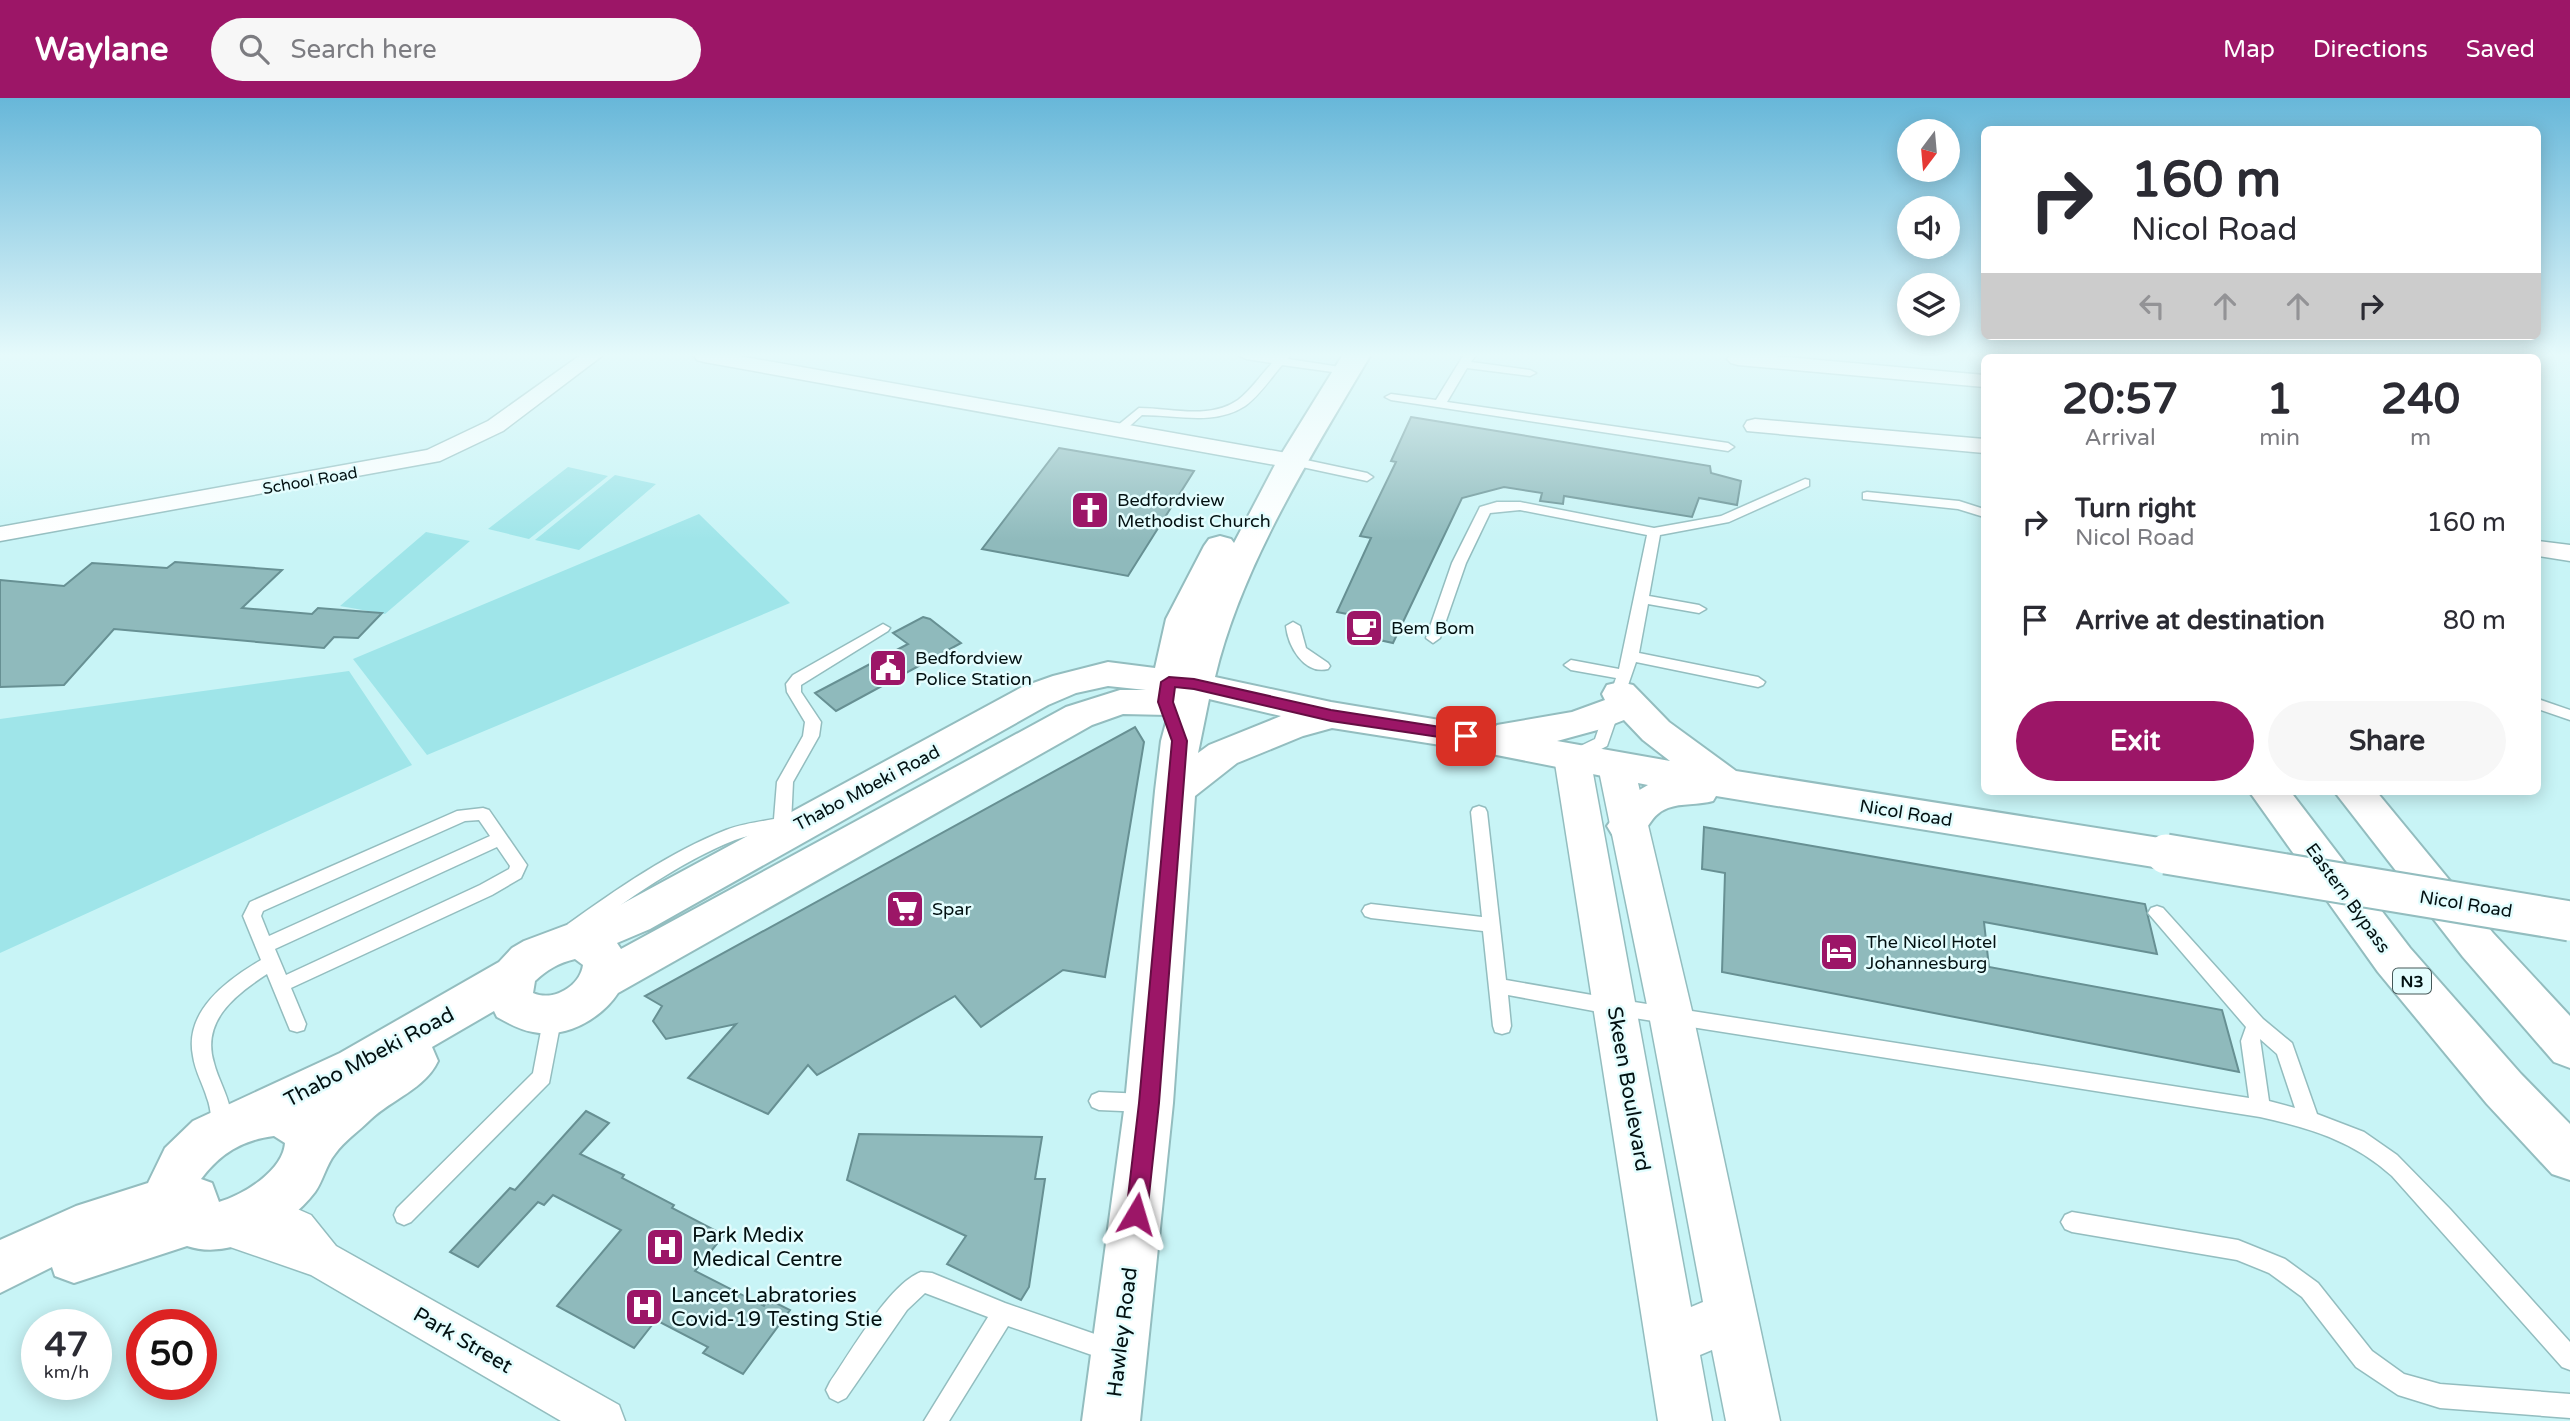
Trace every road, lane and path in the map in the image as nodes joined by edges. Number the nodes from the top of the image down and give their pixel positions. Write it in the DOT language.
graph roads {
  1 [pos="507,418"];
  2 [pos="1049,418"];
  3 [pos="1132,418"];
  4 [pos="1307,418"];
  5 [pos="1532,418"];
  6 [pos="1755,426"];
  7 [pos="1118,430"];
  8 [pos="1981,446"];
  9 [pos="1728,447"];
  10 [pos="1280,459"];
  11 [pos="1367,477"];
  12 [pos="1805,483"];
  13 [pos="1867,496"];
  14 [pos="1981,512"];
  15 [pos="1654,532"];
  16 [pos="0,534"];
  17 [pos="2541,549"];
  18 [pos="2570,553"];
  19 [pos="1641,599"];
  20 [pos="1699,609"];
  21 [pos="1293,626"];
  22 [pos="883,628"];
  23 [pos="1433,638"];
  24 [pos="1631,656"];
  25 [pos="1572,665"];
  26 [pos="1323,666"];
  27 [pos="1758,682"];
  28 [pos="1183,687"];
  29 [pos="2541,705"];
  30 [pos="1006,713"];
  31 [pos="1331,715"];
  32 [pos="2570,715"];
  33 [pos="1608,724"];
  34 [pos="1466,736"];
  35 [pos="1035,740"];
  36 [pos="1739,786"];
  37 [pos="1175,791"];
  38 [pos="2272,795"];
  39 [pos="2357,795"];
  40 [pos="1479,812"];
  41 [pos="794,823"];
  42 [pos="1627,826"];
  43 [pos="501,838"];
  44 [pos="1371,911"];
  45 [pos="2157,913"];
  46 [pos="2570,921"];
  47 [pos="1491,925"];
  48 [pos="567,943"];
  49 [pos="268,955"];
  50 [pos="605,979"];
  51 [pos="281,985"];
  52 [pos="1498,986"];
  53 [pos="527,998"];
  54 [pos="1615,1007"];
  55 [pos="1671,1015"];
  56 [pos="297,1024"];
  57 [pos="2256,1025"];
  58 [pos="1502,1026"];
  59 [pos="2570,1048"];
  60 [pos="1099,1101"];
  61 [pos="1149,1103"];
  62 [pos="2260,1108"];
  63 [pos="2309,1119"];
  64 [pos="225,1132"];
  65 [pos="310,1144"];
  66 [pos="2570,1158"];
  67 [pos="209,1215"];
  68 [pos="404,1215"];
  69 [pos="2073,1222"];
  70 [pos="2,1273"];
  71 [pos="1003,1313"];
  72 [pos="1731,1316"];
  73 [pos="1671,1341"];
  74 [pos="1120,1354"];
  75 [pos="2570,1359"];
  76 [pos="838,1391"];
  77 [pos="2570,1406"];
  78 [pos="603,1421"];
  79 [pos="936,1421"];
  80 [pos="1111,1421"];
  81 [pos="1685,1421"];
  82 [pos="1753,1421"];
  1 -- 16 [label="street, School Road"];
  2 -- 7 [label="street"];
  3 -- 7 [label="lane"];
  4 -- 10 [label="main road"];
  5 -- 9 [label="lane"];
  6 -- 8 [label="street"];
  7 -- 10 [label="street"];
  10 -- 11 [label="lane"];
  10 -- 28 [label="main road"];
  12 -- 15 [label="lane"];
  13 -- 14 [label="lane"];
  15 -- 19 [label="lane"];
  15 -- 23 [label="lane"];
  17 -- 18 [label="street"];
  19 -- 20 [label="lane"];
  19 -- 24 [label="lane"];
  21 -- 26 [label="lane"];
  22 -- 41 [label="lane"];
  24 -- 27 [label="lane"];
  24 -- 33 [label="lane"];
  25 -- 33 [label="lane"];
  28 -- 30 [label="main road, Thabo Mbeki Road"];
  28 -- 31 [label="main road, Nicol Road"];
  28 -- 35 [label="main road"];
  28 -- 37 [label="main road, Hawley Road"];
  29 -- 32 [label="lane"];
  30 -- 35 [label="main road"];
  30 -- 41 [label="main road, Thabo Mbeki Road"];
  31 -- 34 [label="main road, Nicol Road"];
  31 -- 37 [label="main road"];
  33 -- 34 [label="main road, Nicol Road"];
  33 -- 34 [label="main road"];
  33 -- 36 [label="main road, Nicol Road"];
  33 -- 36 [label="main road"];
  33 -- 42 [label="street"];
  33 -- 54 [label="street, Skeen Boulevard"];
  35 -- 50 [label="main road"];
  36 -- 42 [label="main road"];
  36 -- 46 [label="main road, Nicol Road, bridge"];
  37 -- 61 [label="main road, Hawley Road"];
  38 -- 66 [label="main road, Eastern Bypass / N3"];
  39 -- 59 [label="main road"];
  40 -- 47 [label="lane"];
  41 -- 48 [label="main road, Thabo Mbeki Road"];
  42 -- 55 [label="street"];
  43 -- 49 [label="lane"];
  43 -- 49 [label="lane"];
  43 -- 51 [label="lane"];
  44 -- 47 [label="lane"];
  45 -- 57 [label="lane"];
  47 -- 52 [label="lane"];
  48 -- 50 [label="main road"];
  48 -- 53 [label="main road"];
  49 -- 51 [label="lane"];
  49 -- 64 [label="lane"];
  50 -- 53 [label="main road"];
  51 -- 56 [label="lane"];
  52 -- 54 [label="lane"];
  52 -- 58 [label="lane"];
  53 -- 64 [label="main road, Thabo Mbeki Road"];
  53 -- 65 [label="main road, Thabo Mbeki Road"];
  53 -- 68 [label="lane"];
  54 -- 55 [label="lane"];
  54 -- 73 [label="street, Skeen Boulevard"];
  55 -- 62 [label="lane"];
  55 -- 72 [label="street"];
  57 -- 62 [label="lane"];
  57 -- 63 [label="lane"];
  60 -- 61 [label="lane"];
  61 -- 74 [label="main road, Hawley Road"];
  62 -- 63 [label="lane"];
  63 -- 75 [label="lane"];
  64 -- 65 [label="main road"];
  64 -- 67 [label="main road"];
  64 -- 70 [label="main road, Thabo Mbeki Road"];
  65 -- 67 [label="main road"];
  67 -- 70 [label="main road"];
  67 -- 78 [label="street, Park Street"];
  69 -- 77 [label="lane"];
  71 -- 74 [label="lane"];
  71 -- 76 [label="lane"];
  71 -- 79 [label="lane"];
  72 -- 73 [label="street"];
  72 -- 82 [label="street"];
  73 -- 81 [label="street, Skeen Boulevard"];
  74 -- 80 [label="main road, Hawley Road"];
}
